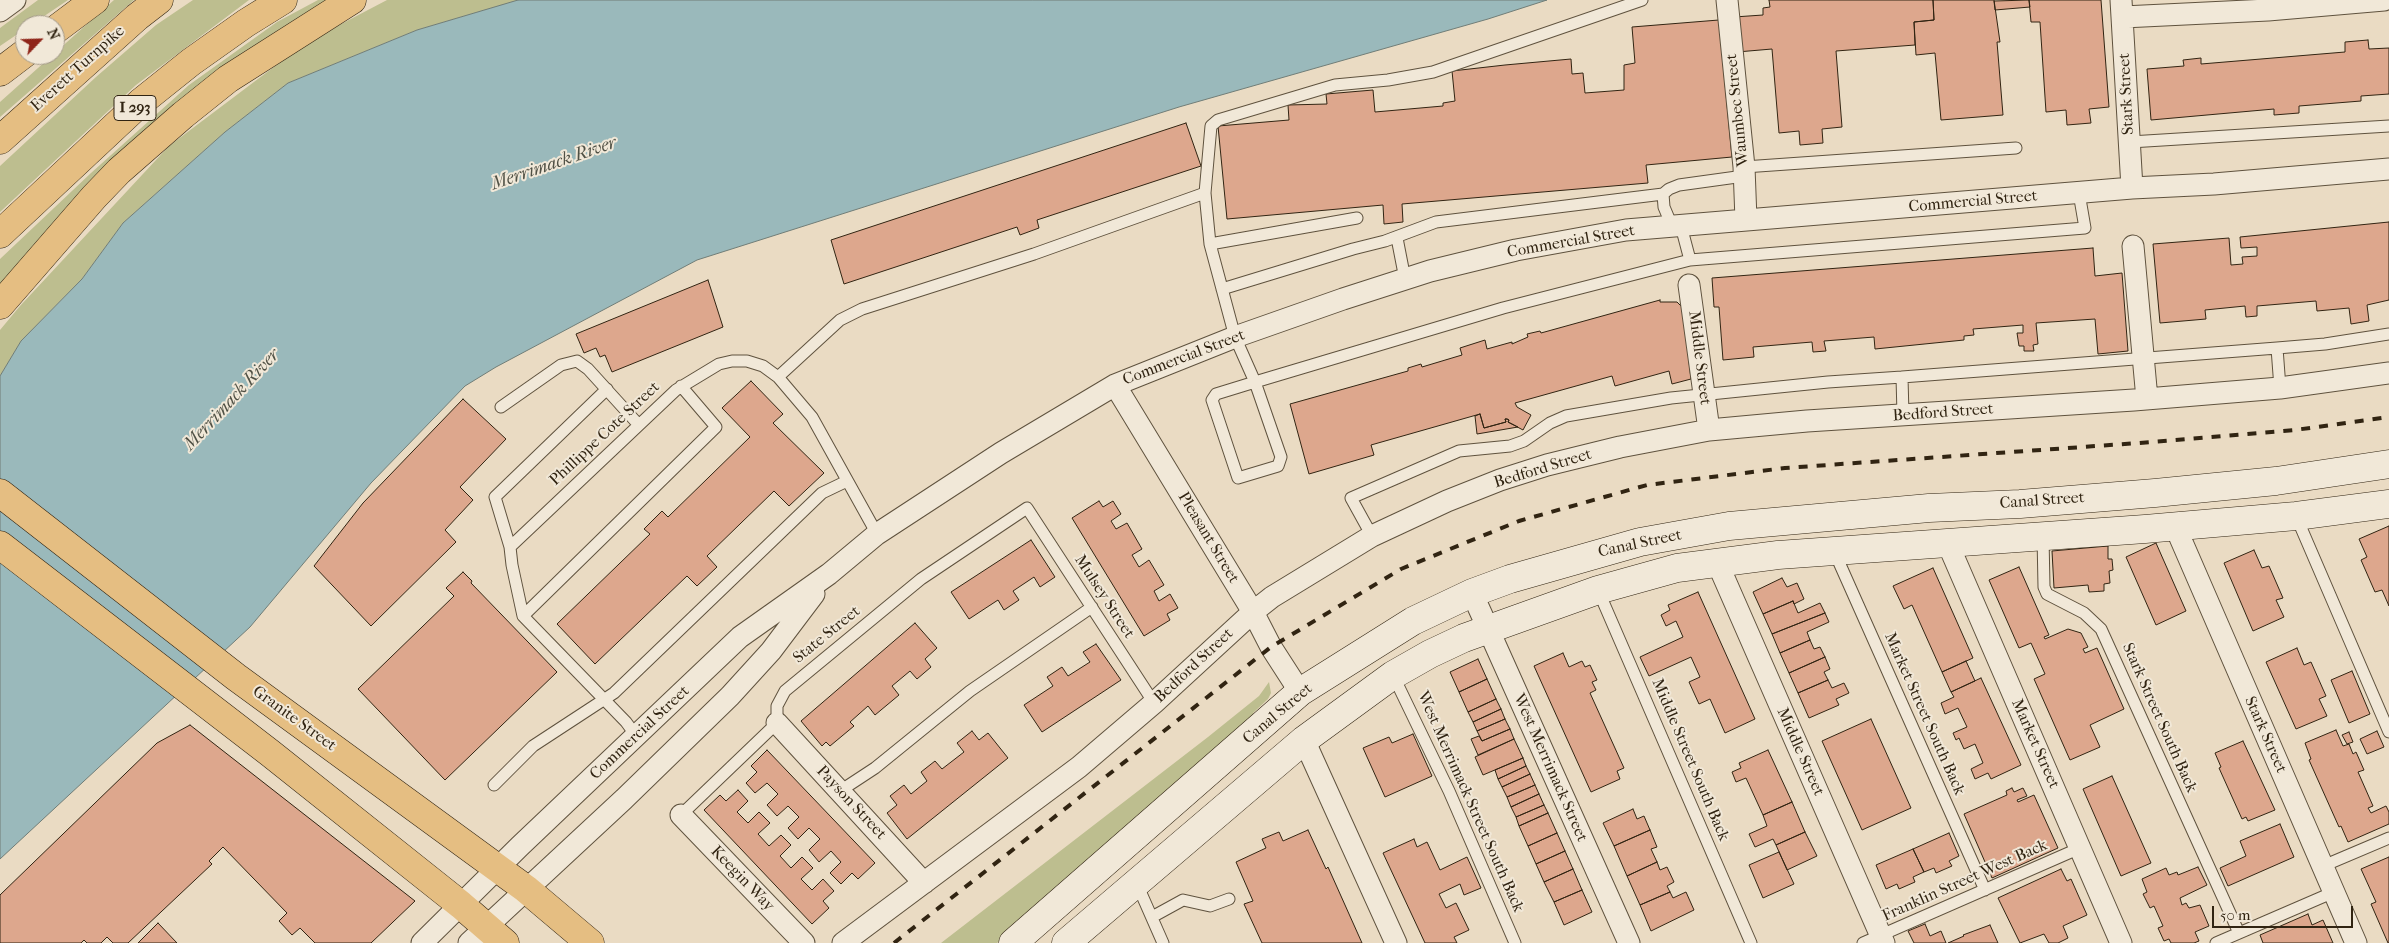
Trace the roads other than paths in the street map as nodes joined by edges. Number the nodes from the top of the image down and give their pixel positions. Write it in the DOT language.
graph roads {
  1 [pos="15,0"];
  2 [pos="95,0"];
  3 [pos="159,0"];
  4 [pos="283,0"];
  5 [pos="352,0"];
  6 [pos="1642,0"];
  7 [pos="1727,0"];
  8 [pos="2384,0"];
  9 [pos="2348,1"];
  10 [pos="2312,3"];
  11 [pos="2122,9"];
  12 [pos="0,12"];
  13 [pos="65,22"];
  14 [pos="15,61"];
  15 [pos="0,72"];
  16 [pos="2389,126"];
  17 [pos="0,140"];
  18 [pos="2130,142"];
  19 [pos="2016,148"];
  20 [pos="2389,169"];
  21 [pos="1744,172"];
  22 [pos="2132,188"];
  23 [pos="2079,192"];
  24 [pos="1205,193"];
  25 [pos="1663,194"];
  26 [pos="1358,218"];
  27 [pos="1746,220"];
  28 [pos="1677,226"];
  29 [pos="0,234"];
  30 [pos="1397,238"];
  31 [pos="1210,244"];
  32 [pos="2133,246"];
  33 [pos="1690,260"];
  34 [pos="1405,279"];
  35 [pos="1690,285"];
  36 [pos="1222,289"];
  37 [pos="0,305"];
  38 [pos="2389,334"];
  39 [pos="1235,338"];
  40 [pos="2276,348"];
  41 [pos="2144,360"];
  42 [pos="2389,373"];
  43 [pos="778,376"];
  44 [pos="1902,378"];
  45 [pos="1255,382"];
  46 [pos="1115,385"];
  47 [pos="682,386"];
  48 [pos="2280,388"];
  49 [pos="607,389"];
  50 [pos="1704,395"];
  51 [pos="2147,399"];
  52 [pos="501,407"];
  53 [pos="1902,415"];
  54 [pos="638,424"];
  55 [pos="1709,430"];
  56 [pos="2389,464"];
  57 [pos="847,481"];
  58 [pos="0,493"];
  59 [pos="2389,504"];
  60 [pos="1027,508"];
  61 [pos="2296,516"];
  62 [pos="2174,526"];
  63 [pos="877,534"];
  64 [pos="1372,536"];
  65 [pos="2043,536"];
  66 [pos="1948,544"];
  67 [pos="0,545"];
  68 [pos="510,547"];
  69 [pos="1834,552"];
  70 [pos="1717,562"];
  71 [pos="830,574"];
  72 [pos="1598,590"];
  73 [pos="1472,593"];
  74 [pos="1092,607"];
  75 [pos="1253,612"];
  76 [pos="523,616"];
  77 [pos="1488,629"];
  78 [pos="1393,675"];
  79 [pos="1300,692"];
  80 [pos="604,700"];
  81 [pos="1154,703"];
  82 [pos="777,723"];
  83 [pos="2389,732"];
  84 [pos="637,737"];
  85 [pos="1304,740"];
  86 [pos="494,784"];
  87 [pos="840,791"];
  88 [pos="681,815"];
  89 [pos="2389,838"];
  90 [pos="2080,848"];
  91 [pos="2323,866"];
  92 [pos="497,868"];
  93 [pos="924,883"];
  94 [pos="1137,884"];
  95 [pos="526,889"];
  96 [pos="1985,890"];
  97 [pos="2334,892"];
  98 [pos="1229,899"];
  99 [pos="460,905"];
  100 [pos="1152,917"];
  101 [pos="2239,933"];
  102 [pos="487,937"];
  103 [pos="1876,940"];
  104 [pos="422,943"];
  105 [pos="590,943"];
  106 [pos="804,943"];
  107 [pos="843,943"];
  108 [pos="1014,943"];
  109 [pos="1066,943"];
  110 [pos="1163,943"];
  111 [pos="1396,943"];
  112 [pos="1515,943"];
  113 [pos="1628,943"];
  114 [pos="1751,943"];
  115 [pos="2121,943"];
  116 [pos="2216,943"];
  117 [pos="2356,943"];
  1 -- 12 [label="street"];
  2 -- 13 [label="main road"];
  3 -- 17 [label="main road, Everett Turnpike"];
  4 -- 29 [label="main road, I 293"];
  5 -- 37 [label="main road"];
  6 -- 24 [label="lane"];
  7 -- 21 [label="street, Waumbec Street"];
  8 -- 9 [label="street"];
  9 -- 10 [label="street"];
  10 -- 11 [label="street"];
  11 -- 18 [label="street, Stark Street"];
  14 -- 15 [label="main road"];
  16 -- 18 [label="lane"];
  18 -- 22 [label="street, Stark Street"];
  19 -- 21 [label="lane"];
  20 -- 22 [label="street, Commercial Street"];
  21 -- 25 [label="lane"];
  21 -- 27 [label="street, Waumbec Street"];
  22 -- 23 [label="street, Commercial Street"];
  23 -- 27 [label="street, Commercial Street"];
  23 -- 33 [label="lane"];
  24 -- 31 [label="lane"];
  24 -- 43 [label="lane"];
  25 -- 28 [label="lane"];
  25 -- 30 [label="lane"];
  26 -- 31 [label="lane"];
  27 -- 28 [label="street, Commercial Street"];
  28 -- 33 [label="lane"];
  28 -- 34 [label="street, Commercial Street"];
  30 -- 34 [label="lane"];
  30 -- 36 [label="lane"];
  31 -- 36 [label="lane"];
  32 -- 41 [label="street"];
  33 -- 45 [label="lane"];
  34 -- 39 [label="street, Commercial Street"];
  35 -- 50 [label="street, Middle Street"];
  36 -- 39 [label="lane"];
  38 -- 40 [label="lane"];
  39 -- 45 [label="lane"];
  39 -- 46 [label="street, Commercial Street"];
  40 -- 41 [label="lane"];
  40 -- 48 [label="lane"];
  41 -- 44 [label="lane"];
  41 -- 51 [label="street"];
  42 -- 48 [label="street, Bedford Street"];
  43 -- 47 [label="lane, Phillippe Cote Street"];
  43 -- 57 [label="lane, Phillippe Cote Street"];
  44 -- 50 [label="lane"];
  44 -- 53 [label="lane"];
  45 -- 45 [label="lane"];
  46 -- 63 [label="street, Commercial Street"];
  46 -- 75 [label="street, Pleasant Street"];
  47 -- 54 [label="lane, Phillippe Cote Street"];
  47 -- 76 [label="lane"];
  48 -- 51 [label="street, Bedford Street"];
  49 -- 52 [label="lane"];
  49 -- 54 [label="lane"];
  49 -- 68 [label="lane"];
  50 -- 55 [label="street, Middle Street"];
  50 -- 64 [label="lane"];
  51 -- 53 [label="street, Bedford Street"];
  53 -- 55 [label="street, Bedford Street"];
  54 -- 68 [label="lane, Phillippe Cote Street"];
  55 -- 64 [label="street, Bedford Street"];
  56 -- 73 [label="street, Canal Street"];
  57 -- 63 [label="lane, Phillippe Cote Street"];
  57 -- 80 [label="lane"];
  58 -- 92 [label="main road, Granite Street"];
  59 -- 61 [label="street, Canal Street"];
  60 -- 74 [label="lane, Mulsey Street"];
  60 -- 82 [label="lane, State Street"];
  61 -- 62 [label="street, Canal Street"];
  61 -- 83 [label="lane"];
  62 -- 65 [label="street, Canal Street"];
  62 -- 91 [label="street, Stark Street"];
  63 -- 71 [label="street, Commercial Street"];
  64 -- 75 [label="street, Bedford Street"];
  65 -- 66 [label="street, Canal Street"];
  65 -- 101 [label="lane, Stark Street South Back"];
  66 -- 69 [label="street, Canal Street"];
  66 -- 90 [label="street, Market Street"];
  67 -- 99 [label="main road"];
  68 -- 76 [label="lane"];
  69 -- 70 [label="street, Canal Street"];
  69 -- 96 [label="lane, Market Street South Back"];
  70 -- 72 [label="street, Canal Street"];
  70 -- 103 [label="street, Middle Street"];
  71 -- 84 [label="street, Commercial Street"];
  71 -- 95 [label="street, Commercial Street"];
  72 -- 77 [label="street, Canal Street"];
  72 -- 114 [label="lane, Middle Street South Back"];
  73 -- 77 [label="street, West Merrimack Street"];
  73 -- 79 [label="street, Canal Street"];
  74 -- 81 [label="lane, Mulsey Street"];
  74 -- 87 [label="lane"];
  75 -- 79 [label="street, Pleasant Street"];
  75 -- 81 [label="street, Bedford Street"];
  76 -- 80 [label="lane"];
  77 -- 78 [label="street, Canal Street"];
  77 -- 113 [label="street, West Merrimack Street"];
  78 -- 85 [label="street, Canal Street"];
  78 -- 112 [label="lane, West Merrimack Street South Back"];
  79 -- 108 [label="street, Canal Street"];
  80 -- 84 [label="lane"];
  80 -- 86 [label="lane"];
  81 -- 93 [label="street, Bedford Street"];
  82 -- 87 [label="street, Payson Street"];
  82 -- 88 [label="lane"];
  84 -- 92 [label="street, Commercial Street"];
  85 -- 94 [label="street, Canal Street"];
  85 -- 111 [label="street"];
  87 -- 93 [label="street, Payson Street"];
  88 -- 106 [label="street, Keegin Way"];
  89 -- 91 [label="lane"];
  90 -- 96 [label="lane, Franklin Street West Back"];
  90 -- 115 [label="street, Market Street"];
  91 -- 97 [label="street, Stark Street"];
  92 -- 95 [label="main road, Granite Street"];
  92 -- 99 [label="street, Commercial Street"];
  93 -- 107 [label="street, Bedford Street"];
  94 -- 100 [label="lane"];
  94 -- 109 [label="street, Canal Street"];
  95 -- 102 [label="street, Commercial Street"];
  95 -- 105 [label="main road, Granite Street"];
  96 -- 103 [label="lane, Franklin Street West Back"];
  97 -- 101 [label="lane"];
  97 -- 117 [label="street, Stark Street"];
  98 -- 100 [label="lane"];
  99 -- 102 [label="main road"];
  99 -- 104 [label="street, Commercial Street"];
  100 -- 110 [label="lane"];
  101 -- 116 [label="lane"];
}
